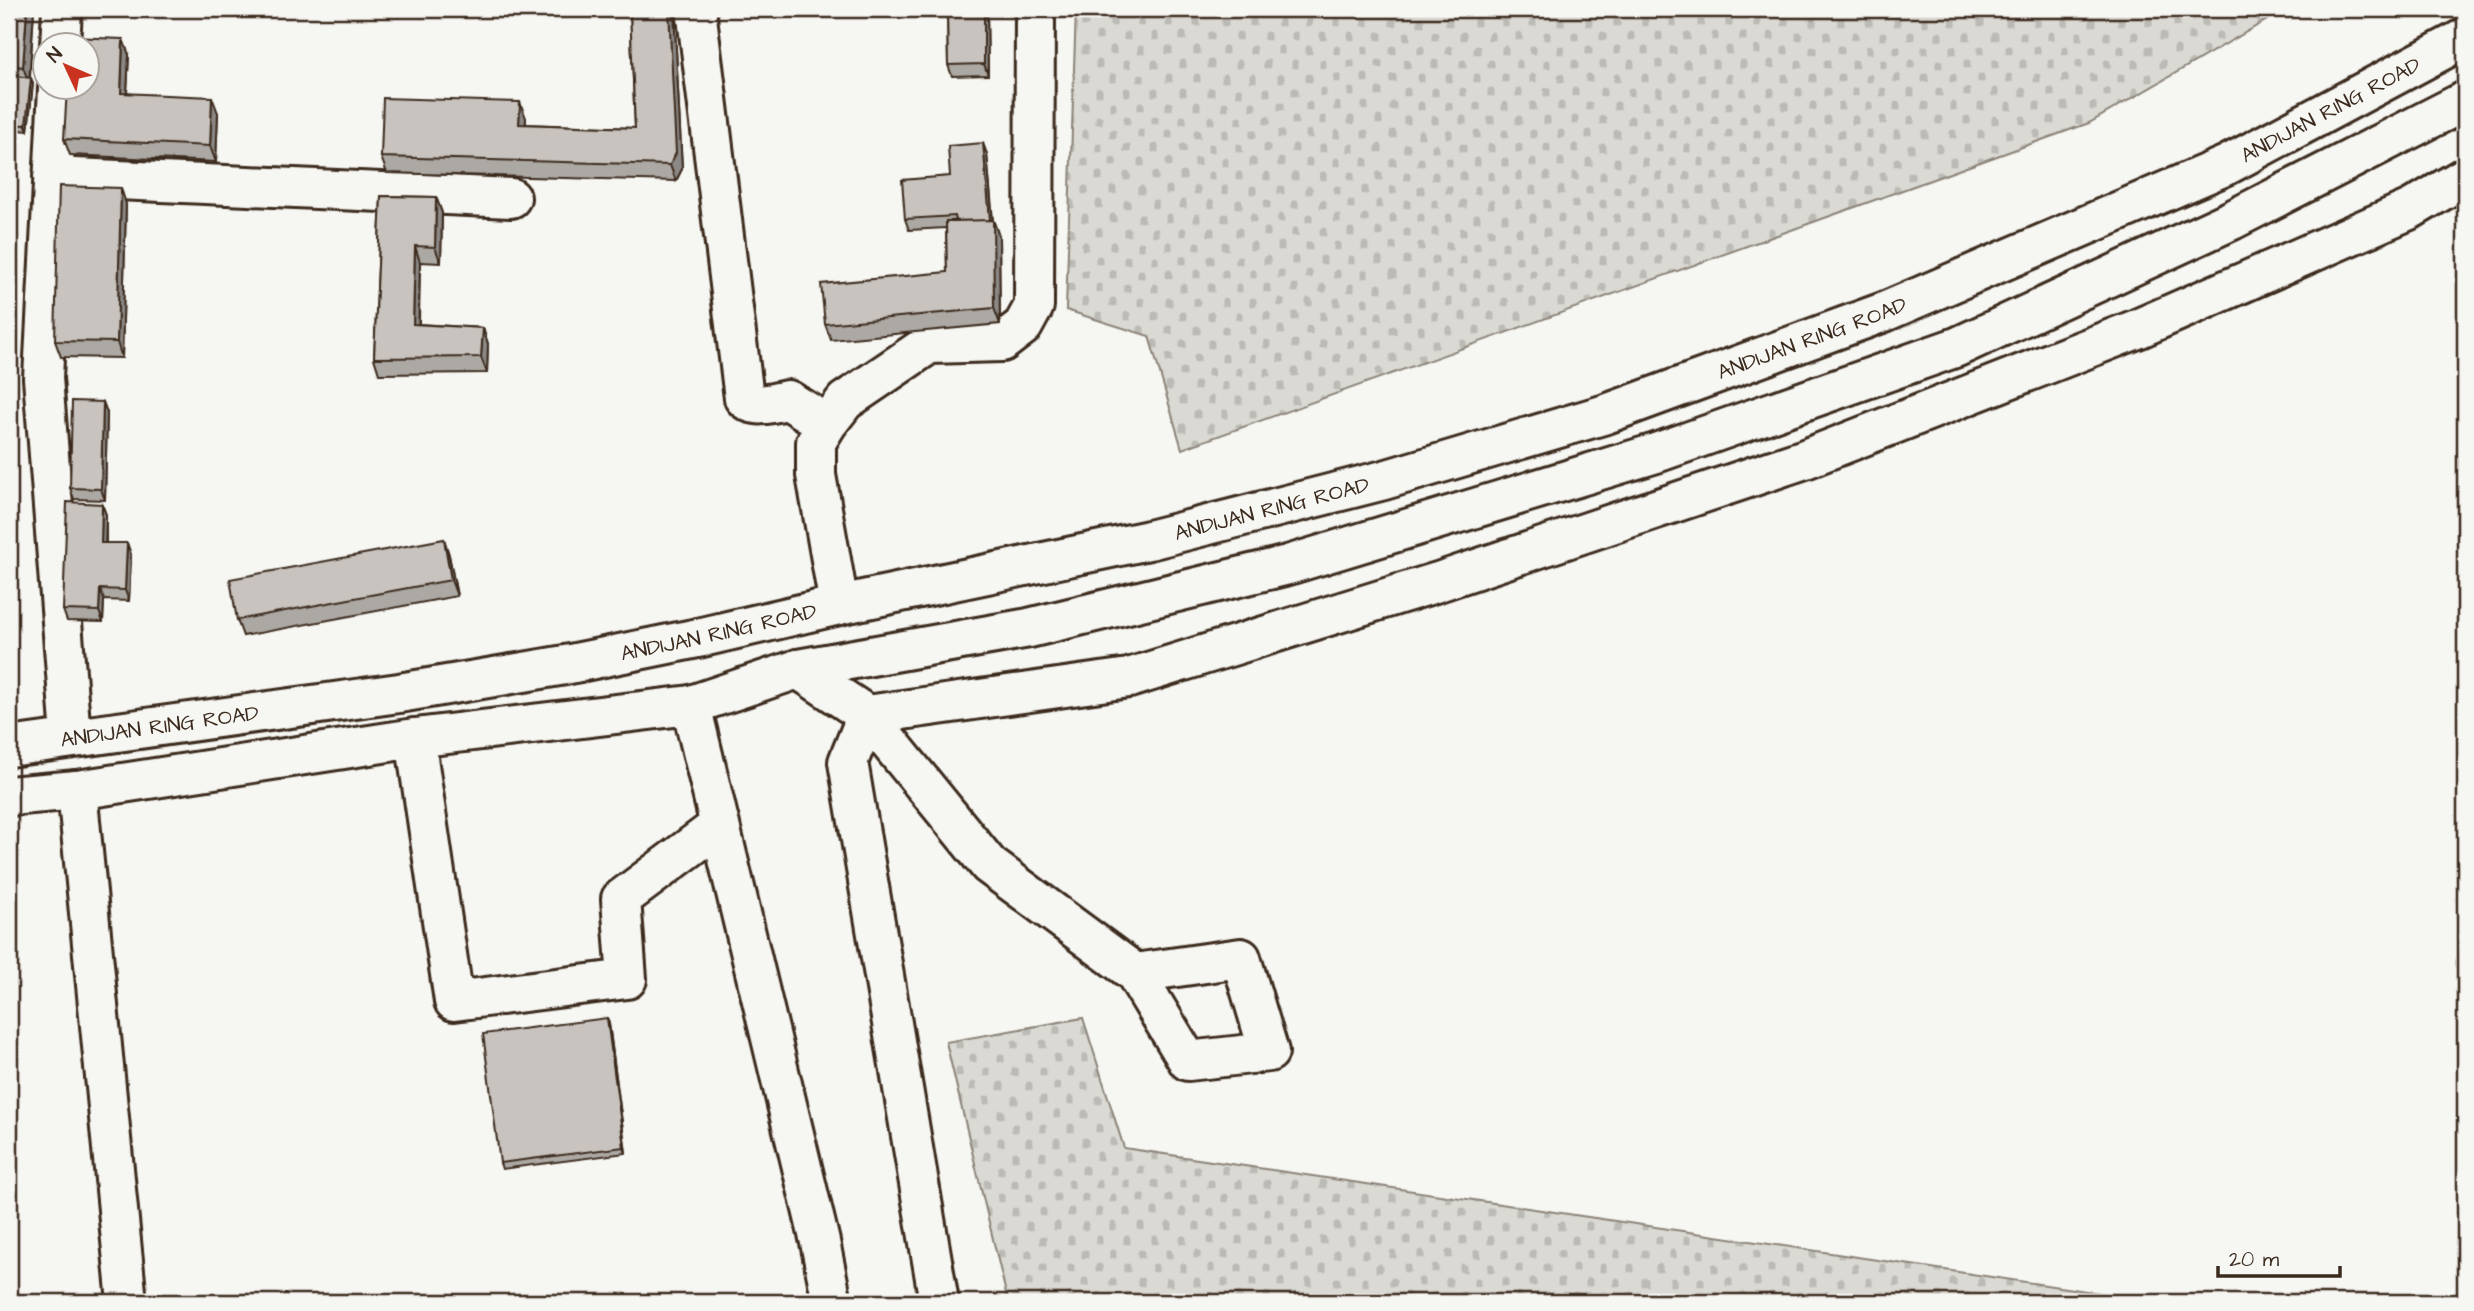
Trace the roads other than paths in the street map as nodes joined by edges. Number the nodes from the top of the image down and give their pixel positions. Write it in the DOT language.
graph roads {
  1 [pos="62,9"];
  2 [pos="696,9"];
  3 [pos="1035,9"];
  4 [pos="61,32"];
  5 [pos="2465,38"];
  6 [pos="2465,101"];
  7 [pos="57,102"];
  8 [pos="53,177"];
  9 [pos="2465,177"];
  10 [pos="511,198"];
  11 [pos="827,424"];
  12 [pos="839,605"];
  13 [pos="798,669"];
  14 [pos="691,705"];
  15 [pos="867,715"];
  16 [pos="71,737"];
  17 [pos="415,738"];
  18 [pos="9,747"];
  19 [pos="76,790"];
  20 [pos="9,796"];
  21 [pos="720,825"];
  22 [pos="1135,973"];
  23 [pos="127,1302"];
  24 [pos="832,1302"];
  25 [pos="939,1302"];
  1 -- 4 [label="main road"];
  2 -- 11 [label="main road"];
  3 -- 11 [label="main road"];
  5 -- 12 [label="main road, ANDIJAN RING ROAD"];
  6 -- 13 [label="main road"];
  7 -- 8 [label="main road"];
  8 -- 10 [label="main road"];
  8 -- 16 [label="main road"];
  9 -- 15 [label="main road"];
  11 -- 12 [label="main road"];
  12 -- 16 [label="main road, ANDIJAN RING ROAD"];
  13 -- 14 [label="main road"];
  13 -- 15 [label="main road"];
  14 -- 17 [label="main road"];
  14 -- 21 [label="main road"];
  15 -- 22 [label="main road"];
  15 -- 25 [label="main road"];
  16 -- 18 [label="main road, ANDIJAN RING ROAD"];
  17 -- 19 [label="main road"];
  17 -- 21 [label="main road"];
  19 -- 20 [label="main road"];
  19 -- 23 [label="main road"];
  21 -- 24 [label="main road"];
}
